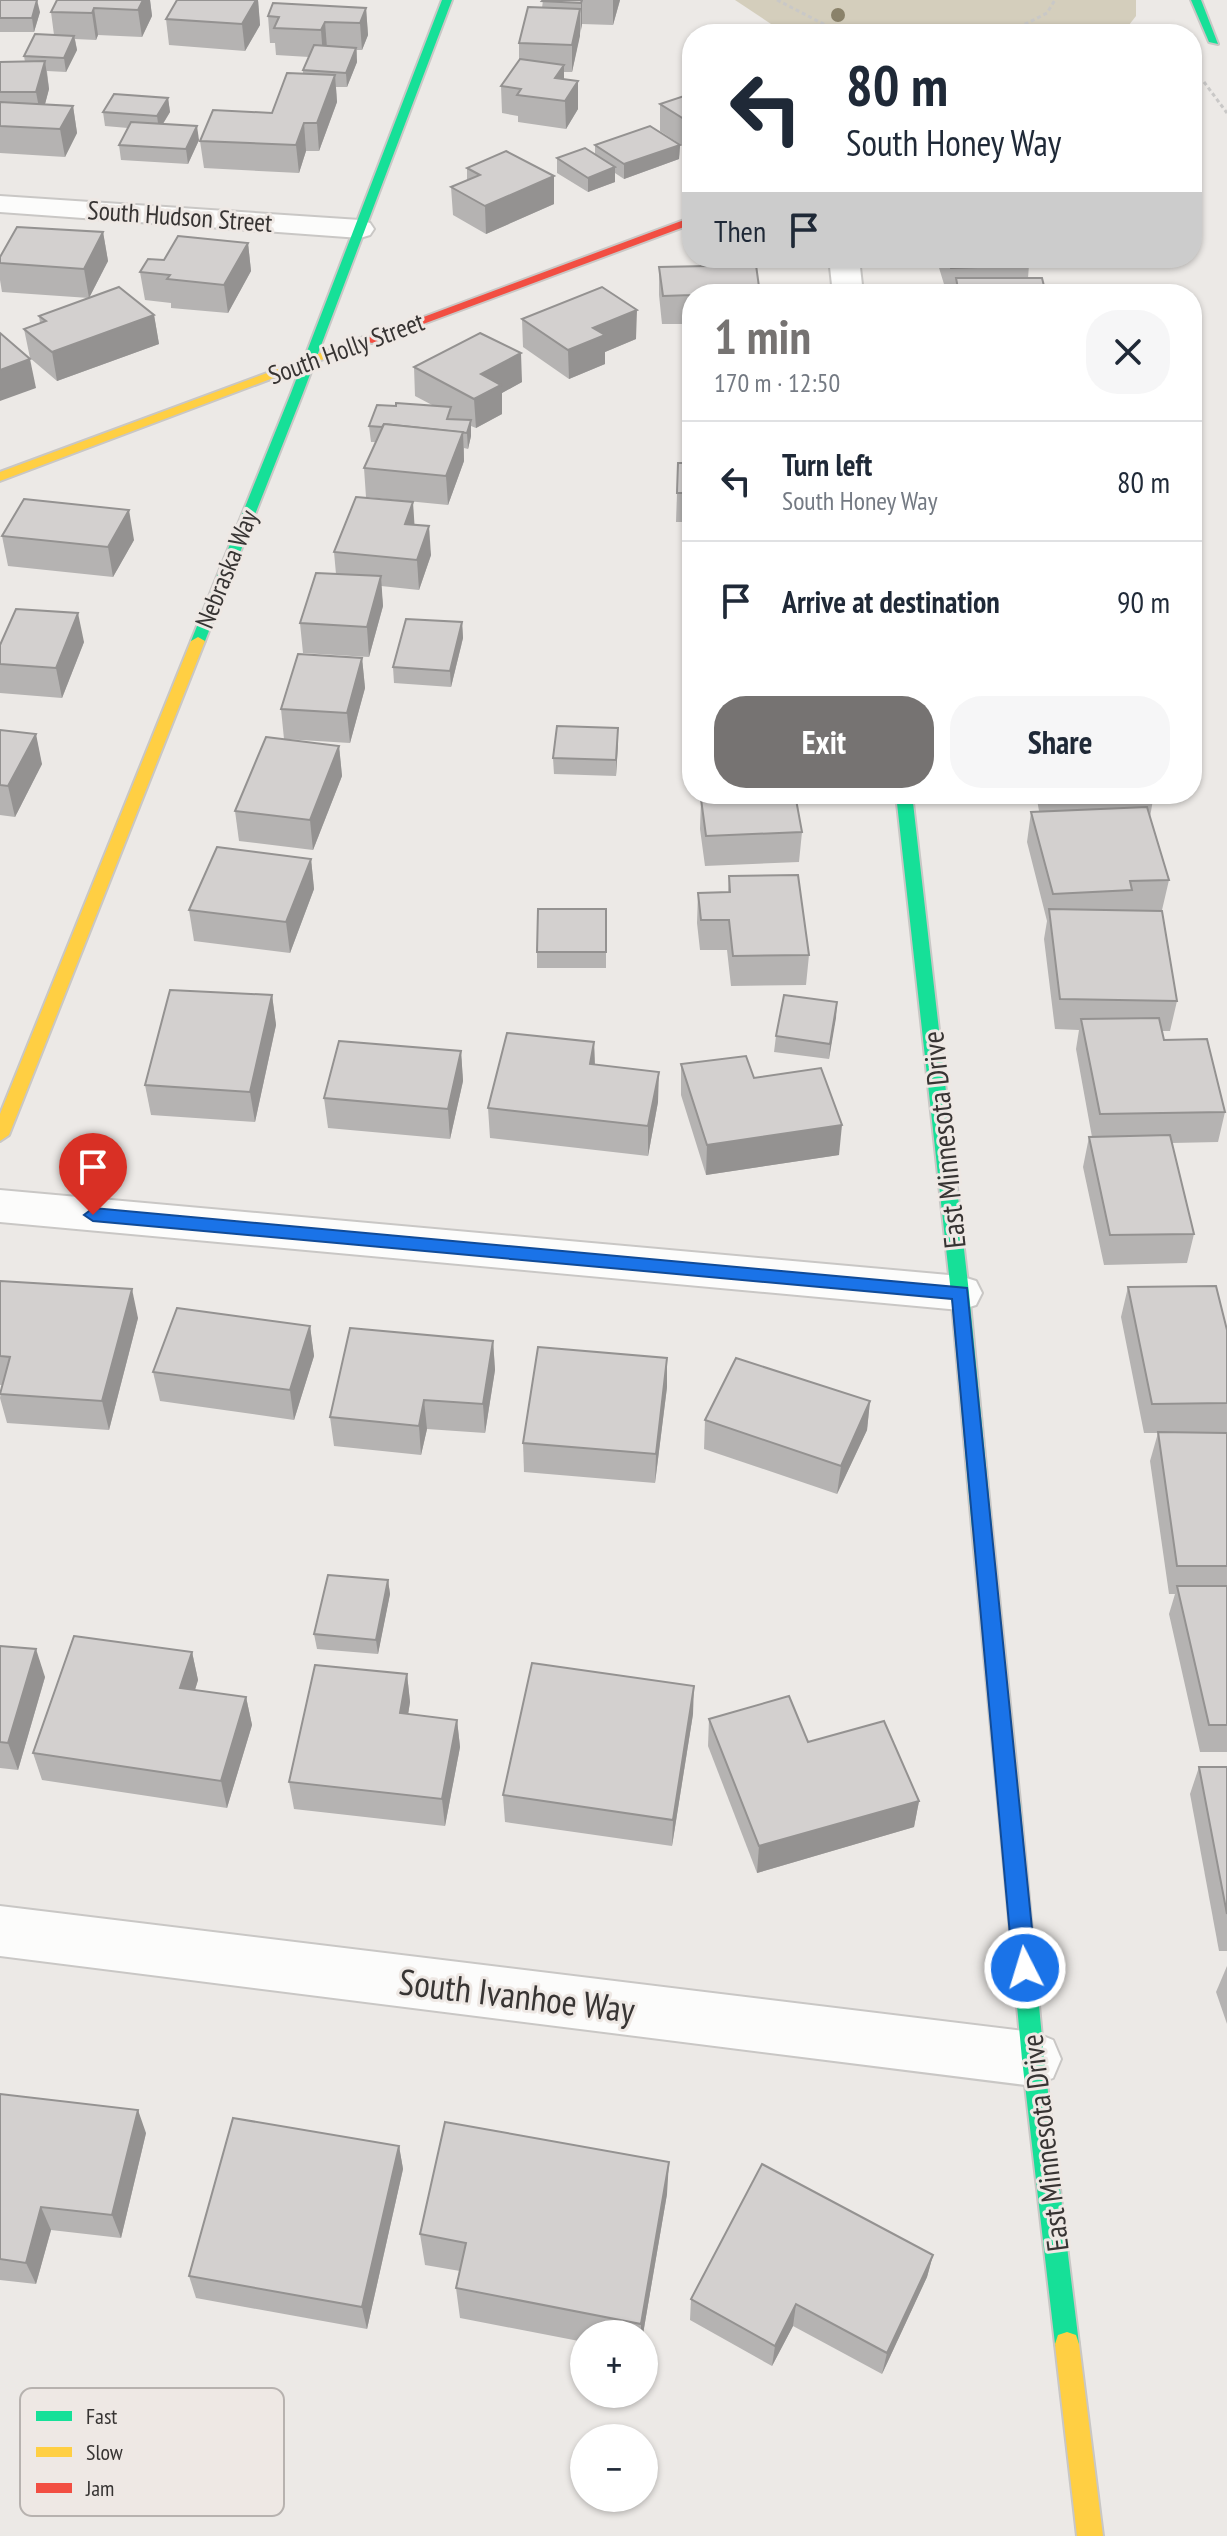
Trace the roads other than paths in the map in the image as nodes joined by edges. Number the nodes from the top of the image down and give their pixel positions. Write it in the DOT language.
graph roads {
  1 [pos="447,0"];
  2 [pos="1196,0"];
  3 [pos="1220,41"];
  4 [pos="0,204"];
  5 [pos="682,224"];
  6 [pos="360,229"];
  7 [pos="309,362"];
  8 [pos="0,477"];
  9 [pos="905,804"];
  10 [pos="0,1135"];
  11 [pos="0,1206"];
  12 [pos="960,1293"];
  13 [pos="0,1931"];
  14 [pos="1033,2059"];
  15 [pos="1090,2536"];
  1 -- 6 [label="street, Nebraska Way"];
  2 -- 3 [label="street"];
  4 -- 6 [label="street, South Hudson Street"];
  5 -- 7 [label="street, South Holly Street"];
  6 -- 7 [label="street, Nebraska Way"];
  7 -- 8 [label="street, South Holly Street"];
  7 -- 10 [label="street, Nebraska Way"];
  9 -- 12 [label="street, East Minnesota Drive"];
  11 -- 12 [label="street"];
  12 -- 14 [label="street, East Minnesota Drive"];
  13 -- 14 [label="street, South Ivanhoe Way"];
  14 -- 15 [label="street, East Minnesota Drive"];
}
